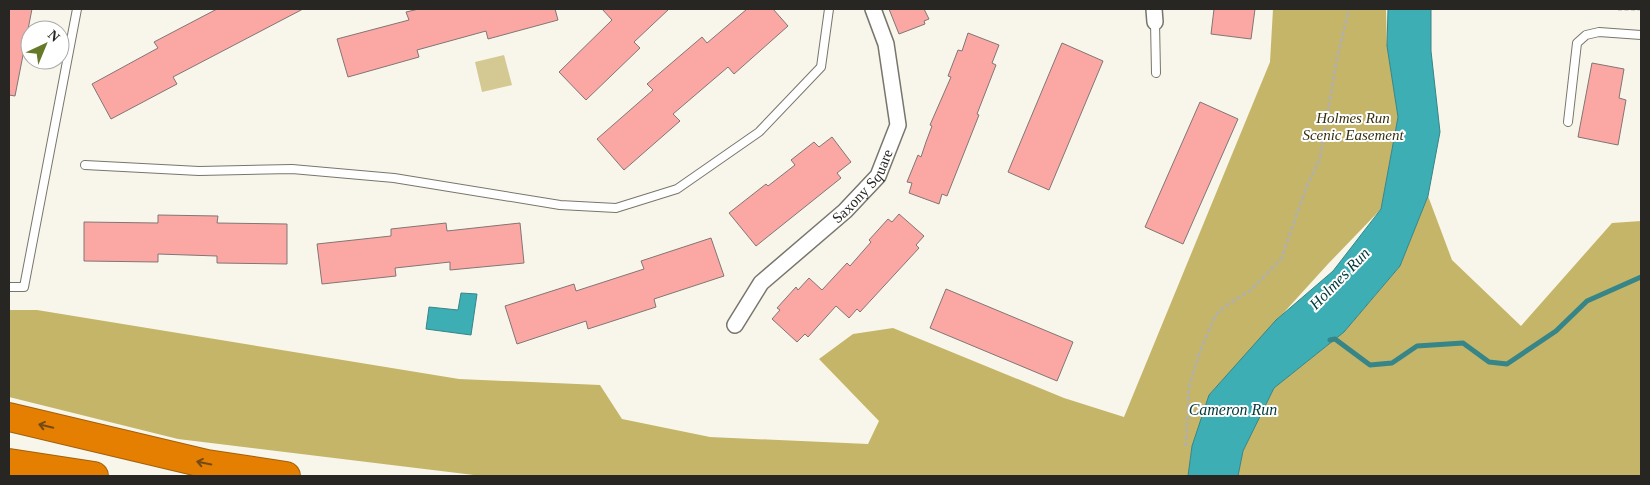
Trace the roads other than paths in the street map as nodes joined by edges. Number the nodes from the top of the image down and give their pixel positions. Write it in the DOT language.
graph roads {
  1 [pos="77,9"];
  2 [pos="829,9"];
  3 [pos="873,9"];
  4 [pos="1155,15"];
  5 [pos="1641,35"];
  6 [pos="1156,72"];
  7 [pos="1568,122"];
  8 [pos="86,165"];
  9 [pos="9,287"];
  10 [pos="735,325"];
  11 [pos="9,417"];
  12 [pos="9,463"];
  13 [pos="94,476"];
  14 [pos="286,476"];
  1 -- 9 [label="lane"];
  2 -- 8 [label="lane"];
  3 -- 10 [label="street, Saxony Square"];
  4 -- 6 [label="lane"];
  5 -- 7 [label="lane"];
  14 -- 11 [label="highway, one-way"];
  12 -- 13 [label="highway"];
}
